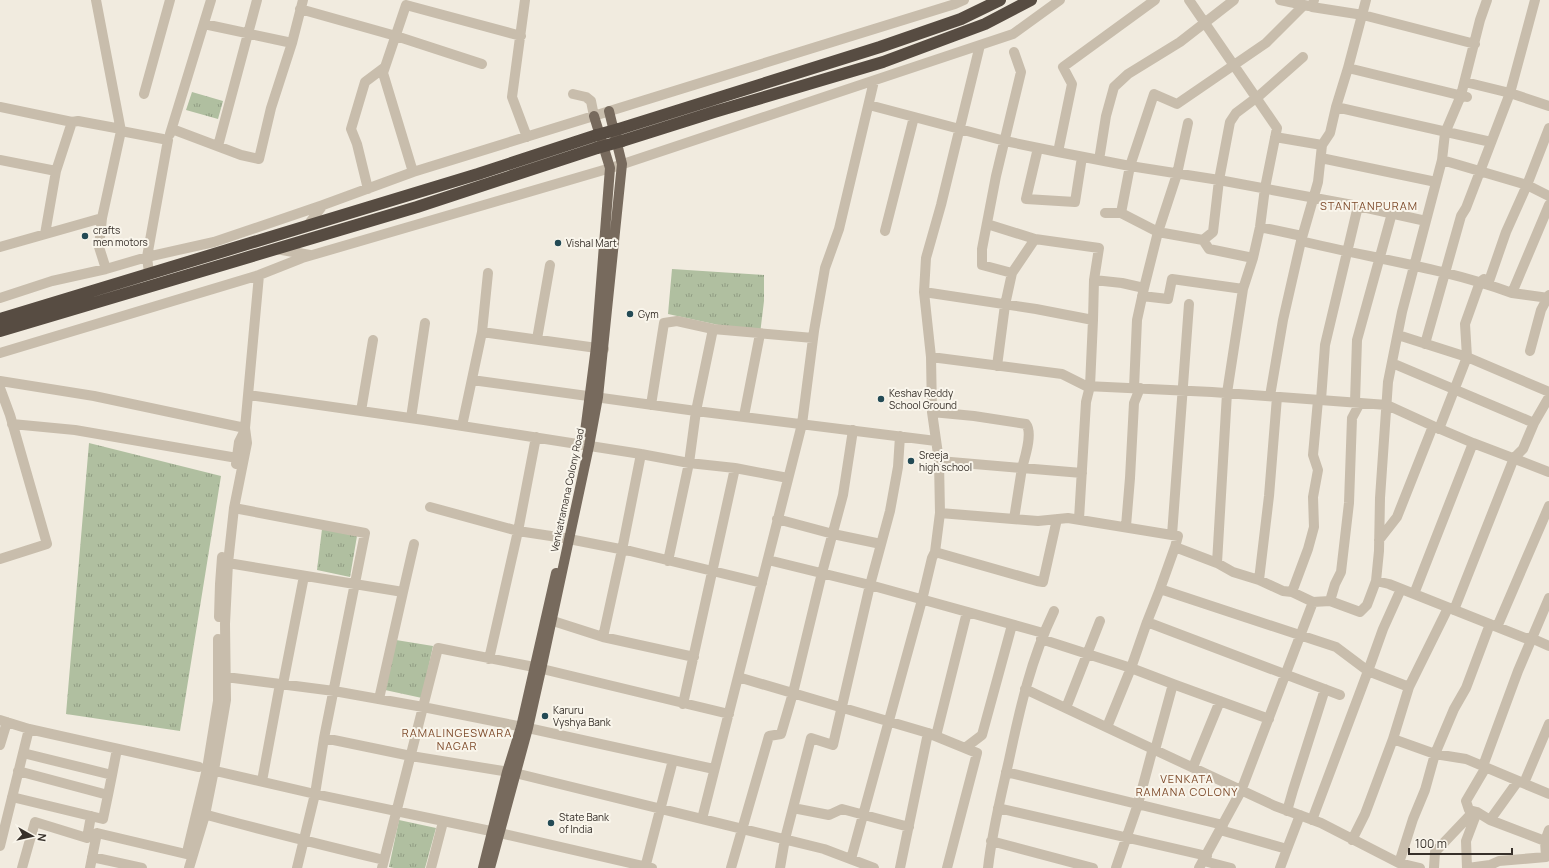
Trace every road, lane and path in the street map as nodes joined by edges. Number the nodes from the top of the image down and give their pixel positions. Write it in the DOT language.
graph roads {
  1 [pos="96,0"];
  2 [pos="170,0"];
  3 [pos="211,0"];
  4 [pos="257,0"];
  5 [pos="525,0"];
  6 [pos="964,0"];
  7 [pos="1000,0"];
  8 [pos="1031,0"];
  9 [pos="1060,0"];
  10 [pos="1155,0"];
  11 [pos="1189,0"];
  12 [pos="1234,0"];
  13 [pos="1280,0"];
  14 [pos="1366,0"];
  15 [pos="1487,0"];
  16 [pos="1535,0"];
  17 [pos="302,4"];
  18 [pos="1310,4"];
  19 [pos="1363,15"];
  20 [pos="1206,23"];
  21 [pos="204,24"];
  22 [pos="247,34"];
  23 [pos="396,36"];
  24 [pos="521,36"];
  25 [pos="292,43"];
  26 [pos="1475,44"];
  27 [pos="980,45"];
  28 [pos="1014,52"];
  29 [pos="1303,57"];
  30 [pos="482,64"];
  31 [pos="1234,65"];
  32 [pos="385,67"];
  33 [pos="1348,68"];
  34 [pos="874,81"];
  35 [pos="1465,82"];
  36 [pos="1510,93"];
  37 [pos="144,94"];
  38 [pos="573,94"];
  39 [pos="1256,97"];
  40 [pos="1462,97"];
  41 [pos="869,105"];
  42 [pos="1549,106"];
  43 [pos="0,107"];
  44 [pos="1336,107"];
  45 [pos="609,111"];
  46 [pos="594,116"];
  47 [pos="914,117"];
  48 [pos="72,122"];
  49 [pos="1188,123"];
  50 [pos="172,128"];
  51 [pos="1549,128"];
  52 [pos="960,129"];
  53 [pos="121,130"];
  54 [pos="1446,132"];
  55 [pos="620,135"];
  56 [pos="527,137"];
  57 [pos="1275,137"];
  58 [pos="168,140"];
  59 [pos="1005,141"];
  60 [pos="1491,142"];
  61 [pos="1322,145"];
  62 [pos="218,146"];
  63 [pos="1038,148"];
  64 [pos="1058,152"];
  65 [pos="1082,157"];
  66 [pos="1322,158"];
  67 [pos="0,160"];
  68 [pos="1099,160"];
  69 [pos="1442,160"];
  70 [pos="622,164"];
  71 [pos="1130,166"];
  72 [pos="610,168"];
  73 [pos="1480,170"];
  74 [pos="56,172"];
  75 [pos="413,172"];
  76 [pos="1178,174"];
  77 [pos="1219,180"];
  78 [pos="1436,182"];
  79 [pos="1527,185"];
  80 [pos="1265,188"];
  81 [pos="368,189"];
  82 [pos="1313,196"];
  83 [pos="1549,196"];
  84 [pos="323,205"];
  85 [pos="1549,205"];
  86 [pos="1358,206"];
  87 [pos="1105,213"];
  88 [pos="1121,213"];
  89 [pos="1392,213"];
  90 [pos="102,218"];
  91 [pos="1426,221"];
  92 [pos="987,224"];
  93 [pos="308,225"];
  94 [pos="1260,227"];
  95 [pos="1545,229"];
  96 [pos="885,231"];
  97 [pos="1158,232"];
  98 [pos="45,234"];
  99 [pos="1302,238"];
  100 [pos="1035,239"];
  101 [pos="1203,240"];
  102 [pos="0,247"];
  103 [pos="276,249"];
  104 [pos="1347,252"];
  105 [pos="312,255"];
  106 [pos="147,257"];
  107 [pos="1253,258"];
  108 [pos="1380,259"];
  109 [pos="550,265"];
  110 [pos="1415,266"];
  111 [pos="106,269"];
  112 [pos="149,273"];
  113 [pos="488,273"];
  114 [pos="1012,273"];
  115 [pos="1444,273"];
  116 [pos="259,275"];
  117 [pos="1094,280"];
  118 [pos="1485,283"];
  119 [pos="1243,289"];
  120 [pos="924,292"];
  121 [pos="1143,292"];
  122 [pos="1512,292"];
  123 [pos="1548,297"];
  124 [pos="0,298"];
  125 [pos="1189,304"];
  126 [pos="1005,305"];
  127 [pos="0,319"];
  128 [pos="1093,320"];
  129 [pos="425,323"];
  130 [pos="713,329"];
  131 [pos="0,331"];
  132 [pos="482,332"];
  133 [pos="760,334"];
  134 [pos="1398,335"];
  135 [pos="813,338"];
  136 [pos="537,339"];
  137 [pos="372,340"];
  138 [pos="1425,344"];
  139 [pos="600,348"];
  140 [pos="1530,351"];
  141 [pos="0,353"];
  142 [pos="931,357"];
  143 [pos="1467,358"];
  144 [pos="1392,363"];
  145 [pos="997,366"];
  146 [pos="472,380"];
  147 [pos="0,381"];
  148 [pos="1090,386"];
  149 [pos="0,388"];
  150 [pos="1137,388"];
  151 [pos="1455,389"];
  152 [pos="1183,391"];
  153 [pos="1549,392"];
  154 [pos="1227,393"];
  155 [pos="249,395"];
  156 [pos="594,396"];
  157 [pos="1273,396"];
  158 [pos="1549,397"];
  159 [pos="1319,400"];
  160 [pos="1358,402"];
  161 [pos="1387,404"];
  162 [pos="651,405"];
  163 [pos="361,411"];
  164 [pos="696,412"];
  165 [pos="932,412"];
  166 [pos="744,416"];
  167 [pos="411,418"];
  168 [pos="7,419"];
  169 [pos="1534,423"];
  170 [pos="802,424"];
  171 [pos="462,426"];
  172 [pos="1436,427"];
  173 [pos="245,428"];
  174 [pos="853,430"];
  175 [pos="900,436"];
  176 [pos="536,437"];
  177 [pos="936,441"];
  178 [pos="1473,443"];
  179 [pos="586,445"];
  180 [pos="641,454"];
  181 [pos="237,458"];
  182 [pos="1514,458"];
  183 [pos="939,461"];
  184 [pos="689,463"];
  185 [pos="735,468"];
  186 [pos="1022,468"];
  187 [pos="1549,472"];
  188 [pos="1082,473"];
  189 [pos="788,478"];
  190 [pos="1549,506"];
  191 [pos="430,507"];
  192 [pos="234,508"];
  193 [pos="940,513"];
  194 [pos="777,519"];
  195 [pos="1014,519"];
  196 [pos="1057,519"];
  197 [pos="1079,520"];
  198 [pos="1126,526"];
  199 [pos="518,531"];
  200 [pos="833,534"];
  201 [pos="1172,535"];
  202 [pos="567,538"];
  203 [pos="1379,540"];
  204 [pos="414,544"];
  205 [pos="881,544"];
  206 [pos="1175,547"];
  207 [pos="622,550"];
  208 [pos="935,552"];
  209 [pos="0,559"];
  210 [pos="768,560"];
  211 [pos="668,561"];
  212 [pos="228,563"];
  213 [pos="1217,564"];
  214 [pos="713,572"];
  215 [pos="822,574"];
  216 [pos="304,576"];
  217 [pos="1259,580"];
  218 [pos="1376,581"];
  219 [pos="762,584"];
  220 [pos="356,585"];
  221 [pos="870,585"];
  222 [pos="1401,589"];
  223 [pos="1160,590"];
  224 [pos="403,592"];
  225 [pos="1292,592"];
  226 [pos="1414,594"];
  227 [pos="1549,598"];
  228 [pos="922,600"];
  229 [pos="1330,601"];
  230 [pos="1313,602"];
  231 [pos="1451,609"];
  232 [pos="1054,611"];
  233 [pos="967,612"];
  234 [pos="222,619"];
  235 [pos="553,621"];
  236 [pos="1100,621"];
  237 [pos="1147,622"];
  238 [pos="1012,625"];
  239 [pos="1494,625"];
  240 [pos="1042,636"];
  241 [pos="1301,636"];
  242 [pos="603,637"];
  243 [pos="1531,638"];
  244 [pos="1549,646"];
  245 [pos="1087,654"];
  246 [pos="489,658"];
  247 [pos="694,658"];
  248 [pos="1131,668"];
  249 [pos="538,669"];
  250 [pos="1368,671"];
  251 [pos="1286,675"];
  252 [pos="221,676"];
  253 [pos="738,677"];
  254 [pos="282,684"];
  255 [pos="1173,684"];
  256 [pos="1409,687"];
  257 [pos="1025,689"];
  258 [pos="1325,689"];
  259 [pos="334,691"];
  260 [pos="793,693"];
  261 [pos="1340,695"];
  262 [pos="379,699"];
  263 [pos="1220,701"];
  264 [pos="683,704"];
  265 [pos="423,707"];
  266 [pos="842,707"];
  267 [pos="1066,708"];
  268 [pos="729,714"];
  269 [pos="1269,719"];
  270 [pos="4,721"];
  271 [pos="889,721"];
  272 [pos="1549,724"];
  273 [pos="524,727"];
  274 [pos="1107,727"];
  275 [pos="29,729"];
  276 [pos="932,735"];
  277 [pos="324,738"];
  278 [pos="1393,739"];
  279 [pos="0,745"];
  280 [pos="965,748"];
  281 [pos="117,749"];
  282 [pos="1154,749"];
  283 [pos="23,753"];
  284 [pos="1434,754"];
  285 [pos="411,756"];
  286 [pos="673,760"];
  287 [pos="1193,767"];
  288 [pos="1485,767"];
  289 [pos="207,769"];
  290 [pos="714,769"];
  291 [pos="18,771"];
  292 [pos="1006,772"];
  293 [pos="511,773"];
  294 [pos="112,775"];
  295 [pos="262,781"];
  296 [pos="1521,782"];
  297 [pos="1241,791"];
  298 [pos="315,794"];
  299 [pos="1549,794"];
  300 [pos="108,795"];
  301 [pos="12,797"];
  302 [pos="1138,804"];
  303 [pos="793,808"];
  304 [pos="998,808"];
  305 [pos="660,809"];
  306 [pos="1287,811"];
  307 [pos="396,812"];
  308 [pos="1475,812"];
  309 [pos="201,814"];
  310 [pos="864,814"];
  311 [pos="1300,815"];
  312 [pos="91,816"];
  313 [pos="3,817"];
  314 [pos="702,819"];
  315 [pos="1312,820"];
  316 [pos="1490,820"];
  317 [pos="443,822"];
  318 [pos="909,827"];
  319 [pos="1222,827"];
  320 [pos="742,829"];
  321 [pos="1549,830"];
  322 [pos="496,833"];
  323 [pos="1125,837"];
  324 [pos="785,839"];
  325 [pos="1352,840"];
  326 [pos="1545,840"];
  327 [pos="303,841"];
  328 [pos="991,841"];
  329 [pos="0,846"];
  330 [pos="1287,849"];
  331 [pos="1547,856"];
  332 [pos="92,857"];
  333 [pos="851,860"];
  334 [pos="1203,862"];
  335 [pos="188,864"];
  336 [pos="383,864"];
  337 [pos="1399,864"];
  338 [pos="1490,866"];
  339 [pos="647,867"];
  340 [pos="22,868"];
  341 [pos="90,868"];
  342 [pos="142,868"];
  343 [pos="297,868"];
  344 [pos="432,868"];
  345 [pos="483,868"];
  346 [pos="490,868"];
  347 [pos="731,868"];
  348 [pos="780,868"];
  349 [pos="874,868"];
  350 [pos="900,868"];
  351 [pos="947,868"];
  352 [pos="988,868"];
  353 [pos="1093,868"];
  354 [pos="1116,868"];
  355 [pos="1231,868"];
  356 [pos="1280,868"];
  357 [pos="1420,868"];
  358 [pos="1434,868"];
  359 [pos="1468,868"];
  1 -- 53 [label="street"];
  2 -- 37 [label="street"];
  3 -- 21 [label="street"];
  4 -- 22 [label="street"];
  5 -- 24 [label="street"];
  6 -- 45 [label="street"];
  7 -- 55 [label="highway"];
  8 -- 55 [label="highway"];
  9 -- 27 [label="street"];
  10 -- 64 [label="street"];
  11 -- 20 [label="street"];
  12 -- 20 [label="street"];
  13 -- 18 [label="street"];
  14 -- 19 [label="street"];
  15 -- 26 [label="street"];
  16 -- 36 [label="street"];
  17 -- 23 [label="street"];
  17 -- 25 [label="street"];
  18 -- 19 [label="street"];
  18 -- 31 [label="street"];
  19 -- 26 [label="street"];
  19 -- 33 [label="street"];
  20 -- 31 [label="street"];
  20 -- 68 [label="street"];
  21 -- 22 [label="street"];
  21 -- 50 [label="street"];
  22 -- 25 [label="street"];
  22 -- 62 [label="street"];
  23 -- 24 [label="street"];
  23 -- 30 [label="street"];
  23 -- 32 [label="street"];
  24 -- 56 [label="street"];
  25 -- 62 [label="street"];
  26 -- 35 [label="street"];
  27 -- 34 [label="street"];
  27 -- 52 [label="street"];
  28 -- 59 [label="street"];
  29 -- 39 [label="street"];
  31 -- 39 [label="street"];
  31 -- 71 [label="street"];
  32 -- 75 [label="street"];
  32 -- 81 [label="street"];
  33 -- 40 [label="street"];
  33 -- 44 [label="street"];
  34 -- 41 [label="street"];
  34 -- 70 [label="street"];
  35 -- 36 [label="street"];
  35 -- 40 [label="street"];
  36 -- 42 [label="street"];
  36 -- 60 [label="street"];
  38 -- 46 [label="street"];
  39 -- 57 [label="street"];
  39 -- 77 [label="street"];
  40 -- 54 [label="street"];
  41 -- 47 [label="street"];
  41 -- 135 [label="street"];
  43 -- 48 [label="street"];
  44 -- 54 [label="street"];
  44 -- 61 [label="street"];
  45 -- 46 [label="street"];
  45 -- 70 [label="main road, Venkatramana Colony Road"];
  46 -- 56 [label="street"];
  46 -- 72 [label="main road"];
  47 -- 52 [label="street"];
  47 -- 96 [label="street"];
  48 -- 53 [label="street"];
  48 -- 74 [label="street"];
  49 -- 76 [label="street"];
  50 -- 58 [label="street"];
  50 -- 62 [label="street"];
  51 -- 79 [label="street"];
  52 -- 59 [label="street"];
  52 -- 120 [label="street"];
  53 -- 58 [label="street"];
  53 -- 90 [label="street"];
  54 -- 60 [label="street"];
  54 -- 69 [label="street"];
  55 -- 93 [label="highway, bridge"];
  55 -- 103 [label="highway, bridge"];
  56 -- 75 [label="street"];
  57 -- 61 [label="street"];
  57 -- 80 [label="street"];
  58 -- 106 [label="street"];
  59 -- 63 [label="street"];
  59 -- 92 [label="street"];
  60 -- 73 [label="street"];
  61 -- 66 [label="street"];
  63 -- 64 [label="street"];
  63 -- 65 [label="street"];
  64 -- 65 [label="street"];
  65 -- 68 [label="street"];
  66 -- 78 [label="street"];
  66 -- 82 [label="street"];
  67 -- 74 [label="street"];
  68 -- 71 [label="street"];
  69 -- 73 [label="street"];
  69 -- 78 [label="street"];
  70 -- 72 [label="street"];
  70 -- 139 [label="main road, Venkatramana Colony Road"];
  71 -- 76 [label="street"];
  71 -- 88 [label="street"];
  72 -- 105 [label="street"];
  72 -- 139 [label="main road"];
  73 -- 79 [label="street"];
  73 -- 115 [label="street"];
  74 -- 98 [label="street"];
  75 -- 81 [label="street"];
  76 -- 77 [label="street"];
  76 -- 97 [label="street"];
  77 -- 80 [label="street"];
  77 -- 101 [label="street"];
  78 -- 91 [label="street"];
  79 -- 83 [label="street"];
  79 -- 118 [label="street"];
  80 -- 82 [label="street"];
  80 -- 94 [label="street"];
  81 -- 84 [label="street"];
  82 -- 86 [label="street"];
  82 -- 99 [label="street"];
  84 -- 93 [label="street"];
  84 -- 106 [label="street"];
  85 -- 95 [label="street"];
  86 -- 89 [label="street"];
  86 -- 104 [label="street"];
  87 -- 88 [label="street"];
  88 -- 97 [label="street"];
  89 -- 91 [label="street"];
  89 -- 108 [label="street"];
  90 -- 98 [label="street"];
  90 -- 111 [label="street"];
  91 -- 110 [label="street"];
  92 -- 100 [label="street"];
  92 -- 114 [label="street"];
  93 -- 112 [label="highway"];
  94 -- 99 [label="street"];
  94 -- 107 [label="street"];
  95 -- 122 [label="street"];
  97 -- 101 [label="street"];
  97 -- 121 [label="street"];
  98 -- 102 [label="street"];
  99 -- 104 [label="street"];
  99 -- 157 [label="street"];
  100 -- 114 [label="street"];
  100 -- 117 [label="street"];
  101 -- 107 [label="street"];
  103 -- 105 [label="street"];
  103 -- 131 [label="highway"];
  104 -- 108 [label="street"];
  104 -- 159 [label="street"];
  105 -- 116 [label="street"];
  106 -- 111 [label="street"];
  106 -- 112 [label="street"];
  107 -- 119 [label="street"];
  108 -- 110 [label="street"];
  108 -- 160 [label="street"];
  109 -- 136 [label="street"];
  110 -- 115 [label="street"];
  110 -- 134 [label="street"];
  111 -- 124 [label="street"];
  112 -- 127 [label="highway"];
  113 -- 132 [label="street"];
  114 -- 126 [label="street"];
  115 -- 118 [label="street"];
  115 -- 138 [label="street"];
  116 -- 141 [label="street"];
  116 -- 155 [label="street"];
  117 -- 121 [label="street"];
  117 -- 128 [label="street"];
  118 -- 122 [label="street"];
  118 -- 143 [label="street"];
  119 -- 121 [label="street"];
  119 -- 154 [label="street"];
  120 -- 126 [label="street"];
  120 -- 142 [label="street"];
  121 -- 150 [label="street"];
  122 -- 123 [label="street"];
  123 -- 140 [label="street"];
  125 -- 152 [label="street"];
  126 -- 128 [label="street"];
  126 -- 145 [label="street"];
  128 -- 148 [label="street"];
  129 -- 167 [label="street"];
  130 -- 133 [label="street"];
  130 -- 162 [label="street"];
  130 -- 164 [label="street"];
  132 -- 136 [label="street"];
  132 -- 146 [label="street"];
  133 -- 135 [label="street"];
  133 -- 166 [label="street"];
  134 -- 138 [label="street"];
  134 -- 144 [label="street"];
  135 -- 170 [label="street"];
  136 -- 139 [label="street"];
  137 -- 163 [label="street"];
  138 -- 143 [label="street"];
  139 -- 156 [label="main road, Venkatramana Colony Road"];
  142 -- 145 [label="street"];
  142 -- 165 [label="street"];
  143 -- 151 [label="street"];
  143 -- 153 [label="street"];
  144 -- 151 [label="street"];
  144 -- 161 [label="street"];
  145 -- 148 [label="street"];
  146 -- 156 [label="street"];
  146 -- 171 [label="street"];
  147 -- 173 [label="street"];
  148 -- 150 [label="street"];
  148 -- 188 [label="street"];
  149 -- 168 [label="street"];
  150 -- 152 [label="street"];
  150 -- 198 [label="street"];
  151 -- 169 [label="street"];
  151 -- 172 [label="street"];
  152 -- 154 [label="street"];
  152 -- 201 [label="street"];
  154 -- 157 [label="street"];
  154 -- 213 [label="street"];
  155 -- 163 [label="street"];
  155 -- 173 [label="street"];
  156 -- 162 [label="street"];
  156 -- 179 [label="main road, Venkatramana Colony Road"];
  157 -- 159 [label="street"];
  157 -- 217 [label="street"];
  158 -- 169 [label="street"];
  159 -- 160 [label="street"];
  159 -- 225 [label="street"];
  160 -- 161 [label="street"];
  160 -- 229 [label="street"];
  161 -- 172 [label="street"];
  161 -- 203 [label="street"];
  162 -- 164 [label="street"];
  163 -- 167 [label="street"];
  164 -- 166 [label="street"];
  164 -- 184 [label="street"];
  165 -- 177 [label="street"];
  165 -- 186 [label="street"];
  166 -- 170 [label="street"];
  167 -- 171 [label="street"];
  168 -- 181 [label="street"];
  168 -- 209 [label="street"];
  169 -- 182 [label="street"];
  170 -- 174 [label="street"];
  170 -- 189 [label="street"];
  171 -- 176 [label="street"];
  172 -- 178 [label="street"];
  172 -- 203 [label="street"];
  173 -- 181 [label="street"];
  173 -- 192 [label="street"];
  174 -- 175 [label="street"];
  174 -- 200 [label="street"];
  175 -- 177 [label="street"];
  175 -- 205 [label="street"];
  176 -- 179 [label="street"];
  176 -- 199 [label="street"];
  177 -- 183 [label="street"];
  178 -- 182 [label="street"];
  178 -- 226 [label="street"];
  179 -- 180 [label="street"];
  179 -- 202 [label="main road, Venkatramana Colony Road"];
  180 -- 184 [label="street"];
  180 -- 207 [label="street"];
  181 -- 234 [label="street"];
  182 -- 187 [label="street"];
  182 -- 231 [label="street"];
  183 -- 186 [label="street"];
  183 -- 193 [label="street"];
  184 -- 185 [label="street"];
  184 -- 211 [label="street"];
  185 -- 189 [label="street"];
  185 -- 214 [label="street"];
  186 -- 188 [label="street"];
  186 -- 195 [label="street"];
  188 -- 197 [label="street"];
  189 -- 194 [label="street"];
  190 -- 239 [label="street"];
  191 -- 199 [label="street"];
  192 -- 212 [label="street"];
  192 -- 220 [label="street"];
  193 -- 195 [label="street"];
  193 -- 208 [label="street"];
  194 -- 200 [label="street"];
  194 -- 210 [label="street"];
  195 -- 196 [label="street"];
  196 -- 197 [label="street"];
  196 -- 208 [label="street"];
  197 -- 198 [label="street"];
  198 -- 201 [label="street"];
  199 -- 202 [label="street"];
  199 -- 246 [label="street"];
  200 -- 205 [label="street"];
  200 -- 215 [label="street"];
  201 -- 206 [label="street"];
  202 -- 207 [label="street"];
  202 -- 235 [label="main road, Venkatramana Colony Road"];
  202 -- 249 [label="main road"];
  203 -- 218 [label="street"];
  204 -- 224 [label="street"];
  205 -- 221 [label="street"];
  206 -- 213 [label="street"];
  206 -- 223 [label="street"];
  207 -- 211 [label="street"];
  207 -- 242 [label="street"];
  208 -- 228 [label="street"];
  210 -- 215 [label="street"];
  210 -- 219 [label="street"];
  211 -- 214 [label="street"];
  212 -- 216 [label="street"];
  212 -- 234 [label="street"];
  213 -- 217 [label="street"];
  214 -- 219 [label="street"];
  214 -- 247 [label="street"];
  215 -- 221 [label="street"];
  215 -- 260 [label="street"];
  216 -- 220 [label="street"];
  216 -- 254 [label="street"];
  217 -- 225 [label="street"];
  218 -- 222 [label="street"];
  218 -- 229 [label="street"];
  219 -- 253 [label="street"];
  220 -- 224 [label="street"];
  220 -- 259 [label="street"];
  221 -- 228 [label="street"];
  221 -- 266 [label="street"];
  222 -- 226 [label="street"];
  222 -- 250 [label="street"];
  223 -- 237 [label="street"];
  223 -- 241 [label="street"];
  224 -- 262 [label="street"];
  225 -- 230 [label="street"];
  226 -- 231 [label="street"];
  227 -- 243 [label="street"];
  228 -- 233 [label="street"];
  228 -- 271 [label="street"];
  229 -- 230 [label="street"];
  230 -- 241 [label="street"];
  231 -- 239 [label="street"];
  231 -- 256 [label="street"];
  232 -- 240 [label="street"];
  233 -- 238 [label="street"];
  233 -- 276 [label="street"];
  234 -- 252 [label="street"];
  235 -- 242 [label="street"];
  235 -- 249 [label="main road, Venkatramana Colony Road"];
  236 -- 245 [label="street"];
  237 -- 248 [label="street"];
  237 -- 251 [label="street"];
  238 -- 240 [label="street"];
  238 -- 280 [label="street"];
  239 -- 243 [label="street"];
  239 -- 284 [label="street"];
  240 -- 245 [label="street"];
  240 -- 257 [label="street"];
  241 -- 250 [label="street"];
  241 -- 251 [label="street"];
  242 -- 247 [label="street"];
  243 -- 244 [label="street"];
  243 -- 288 [label="street"];
  245 -- 248 [label="street"];
  245 -- 267 [label="street"];
  246 -- 249 [label="street"];
  246 -- 265 [label="street"];
  247 -- 264 [label="street"];
  248 -- 255 [label="street"];
  248 -- 274 [label="street"];
  249 -- 264 [label="street"];
  249 -- 273 [label="main road, Venkatramana Colony Road"];
  250 -- 256 [label="street"];
  250 -- 315 [label="street"];
  251 -- 258 [label="street"];
  251 -- 269 [label="street"];
  252 -- 254 [label="street"];
  252 -- 289 [label="street"];
  253 -- 260 [label="street"];
  253 -- 268 [label="street"];
  254 -- 259 [label="street"];
  254 -- 295 [label="street"];
  255 -- 263 [label="street"];
  255 -- 282 [label="street"];
  256 -- 278 [label="street"];
  257 -- 267 [label="street"];
  257 -- 292 [label="street"];
  258 -- 261 [label="street"];
  258 -- 306 [label="street"];
  259 -- 262 [label="street"];
  259 -- 277 [label="street"];
  260 -- 266 [label="street"];
  260 -- 320 [label="street"];
  262 -- 265 [label="street"];
  263 -- 269 [label="street"];
  263 -- 287 [label="street"];
  264 -- 268 [label="street"];
  265 -- 273 [label="street"];
  265 -- 285 [label="street"];
  266 -- 271 [label="street"];
  266 -- 303 [label="street"];
  267 -- 274 [label="street"];
  268 -- 290 [label="street"];
  269 -- 297 [label="street"];
  270 -- 275 [label="street"];
  270 -- 279 [label="street"];
  271 -- 276 [label="street"];
  271 -- 310 [label="street"];
  272 -- 296 [label="street"];
  273 -- 286 [label="street"];
  273 -- 293 [label="main road, Venkatramana Colony Road"];
  274 -- 282 [label="street"];
  275 -- 281 [label="street"];
  275 -- 283 [label="street"];
  276 -- 280 [label="street"];
  276 -- 318 [label="street"];
  277 -- 285 [label="street"];
  277 -- 298 [label="street"];
  278 -- 284 [label="street"];
  278 -- 325 [label="street"];
  280 -- 351 [label="street"];
  281 -- 289 [label="street"];
  281 -- 294 [label="street"];
  282 -- 287 [label="street"];
  282 -- 302 [label="street"];
  283 -- 291 [label="street"];
  283 -- 294 [label="street"];
  284 -- 288 [label="street"];
  284 -- 337 [label="street"];
  285 -- 293 [label="street"];
  285 -- 307 [label="street"];
  286 -- 290 [label="street"];
  286 -- 305 [label="street"];
  287 -- 297 [label="street"];
  288 -- 296 [label="street"];
  288 -- 308 [label="street"];
  289 -- 295 [label="street"];
  289 -- 309 [label="street"];
  290 -- 314 [label="street"];
  291 -- 300 [label="street"];
  291 -- 301 [label="street"];
  292 -- 302 [label="street"];
  292 -- 304 [label="street"];
  293 -- 305 [label="street"];
  293 -- 322 [label="main road, Venkatramana Colony Road"];
  294 -- 300 [label="street"];
  295 -- 298 [label="street"];
  296 -- 299 [label="street"];
  296 -- 316 [label="street"];
  297 -- 306 [label="street"];
  297 -- 319 [label="street"];
  298 -- 307 [label="street"];
  298 -- 327 [label="street"];
  300 -- 312 [label="street"];
  301 -- 312 [label="street"];
  301 -- 313 [label="street"];
  302 -- 319 [label="street"];
  302 -- 323 [label="street"];
  303 -- 310 [label="street"];
  303 -- 324 [label="street"];
  304 -- 323 [label="street"];
  304 -- 328 [label="street"];
  305 -- 314 [label="street"];
  305 -- 339 [label="street"];
  306 -- 311 [label="street"];
  307 -- 317 [label="street"];
  307 -- 336 [label="street"];
  308 -- 316 [label="street"];
  308 -- 358 [label="street"];
  308 -- 359 [label="street"];
  309 -- 327 [label="street"];
  309 -- 335 [label="street"];
  310 -- 318 [label="street"];
  310 -- 333 [label="street"];
  311 -- 315 [label="street"];
  311 -- 330 [label="street"];
  312 -- 340 [label="street"];
  313 -- 329 [label="street"];
  314 -- 320 [label="street"];
  315 -- 325 [label="street"];
  316 -- 326 [label="street"];
  317 -- 322 [label="street"];
  317 -- 344 [label="street"];
  318 -- 350 [label="street"];
  319 -- 330 [label="street"];
  319 -- 334 [label="street"];
  320 -- 324 [label="street"];
  320 -- 347 [label="street"];
  321 -- 326 [label="street"];
  322 -- 339 [label="street"];
  322 -- 345 [label="main road"];
  322 -- 346 [label="main road, Venkatramana Colony Road"];
  323 -- 334 [label="street"];
  323 -- 354 [label="street"];
  324 -- 333 [label="street"];
  324 -- 348 [label="street"];
  325 -- 337 [label="street"];
  326 -- 331 [label="street"];
  327 -- 336 [label="street"];
  327 -- 343 [label="street"];
  328 -- 352 [label="street"];
  328 -- 353 [label="street"];
  330 -- 356 [label="street"];
  331 -- 338 [label="street"];
  332 -- 335 [label="street"];
  332 -- 341 [label="street"];
  332 -- 342 [label="street"];
  333 -- 349 [label="street"];
  334 -- 355 [label="street"];
  337 -- 357 [label="street"];
  338 -- 359 [label="street"];
}
